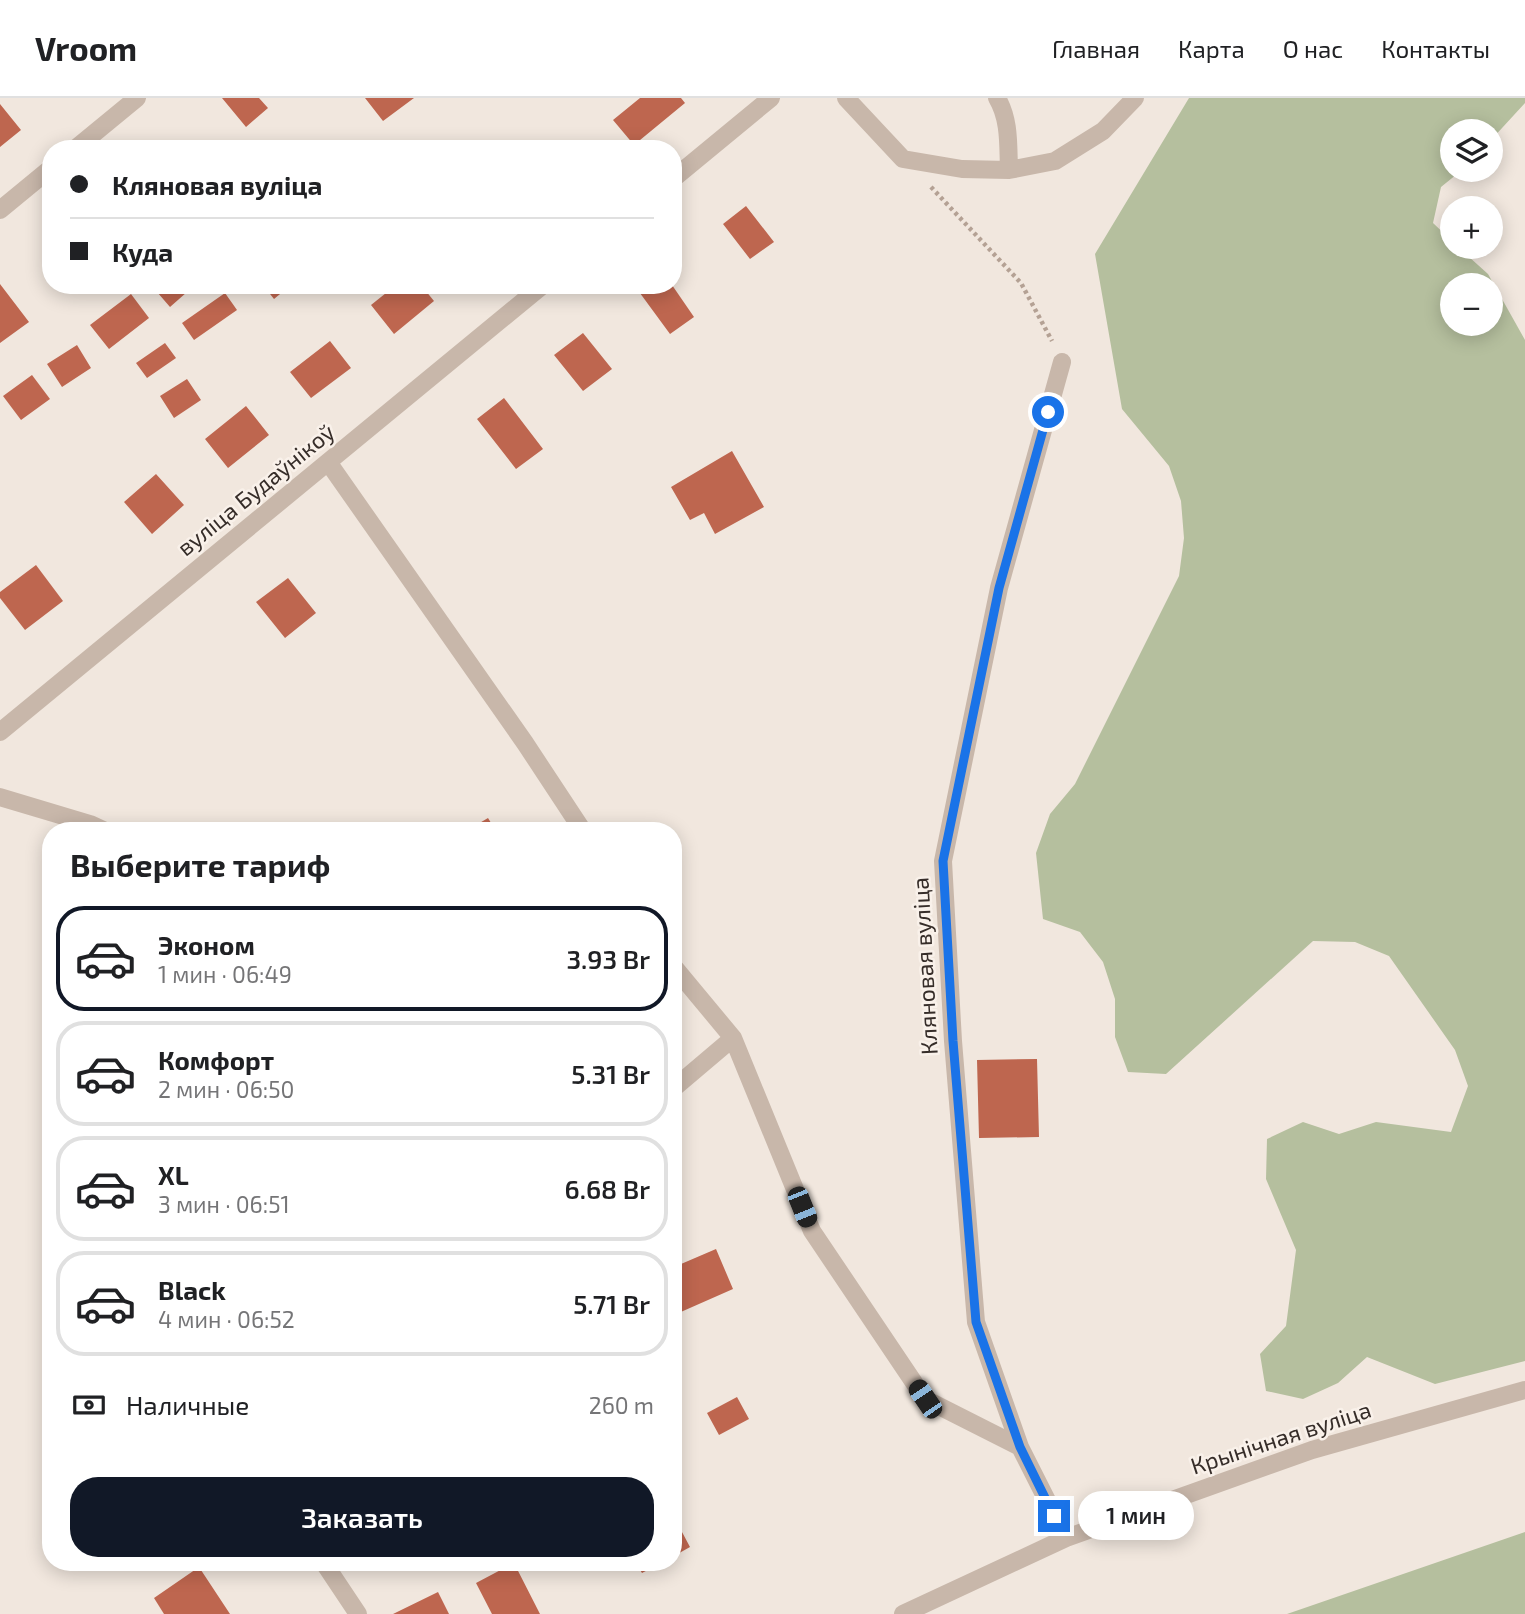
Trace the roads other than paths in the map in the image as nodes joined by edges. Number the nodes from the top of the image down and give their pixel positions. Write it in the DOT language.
graph roads {
  1 [pos="137,98"];
  2 [pos="771,98"];
  3 [pos="846,98"];
  4 [pos="997,98"];
  5 [pos="1135,98"];
  6 [pos="86,140"];
  7 [pos="1009,170"];
  8 [pos="682,171"];
  9 [pos="42,175"];
  10 [pos="0,210"];
  11 [pos="532,294"];
  12 [pos="1062,362"];
  13 [pos="328,462"];
  14 [pos="0,732"];
  15 [pos="0,797"];
  16 [pos="83,822"];
  17 [pos="577,822"];
  18 [pos="682,977"];
  19 [pos="733,1038"];
  20 [pos="682,1081"];
  21 [pos="1525,1390"];
  22 [pos="1020,1447"];
  23 [pos="1066,1538"];
  24 [pos="329,1571"];
  25 [pos="358,1614"];
  26 [pos="903,1614"];
  1 -- 6 [label="street"];
  2 -- 8 [label="street"];
  3 -- 7 [label="street"];
  4 -- 7 [label="street"];
  5 -- 7 [label="street"];
  9 -- 10 [label="street"];
  11 -- 13 [label="street, вуліца Будаўнікоў"];
  12 -- 22 [label="street, Кляновая вуліца"];
  13 -- 14 [label="street, вуліца Будаўнікоў"];
  13 -- 17 [label="street"];
  15 -- 16 [label="street"];
  18 -- 19 [label="street"];
  19 -- 20 [label="street"];
  19 -- 22 [label="street"];
  21 -- 23 [label="street, Крынічная вуліца"];
  22 -- 23 [label="street, Кляновая вуліца"];
  23 -- 26 [label="street, Крынічная вуліца"];
  24 -- 25 [label="street"];
}
